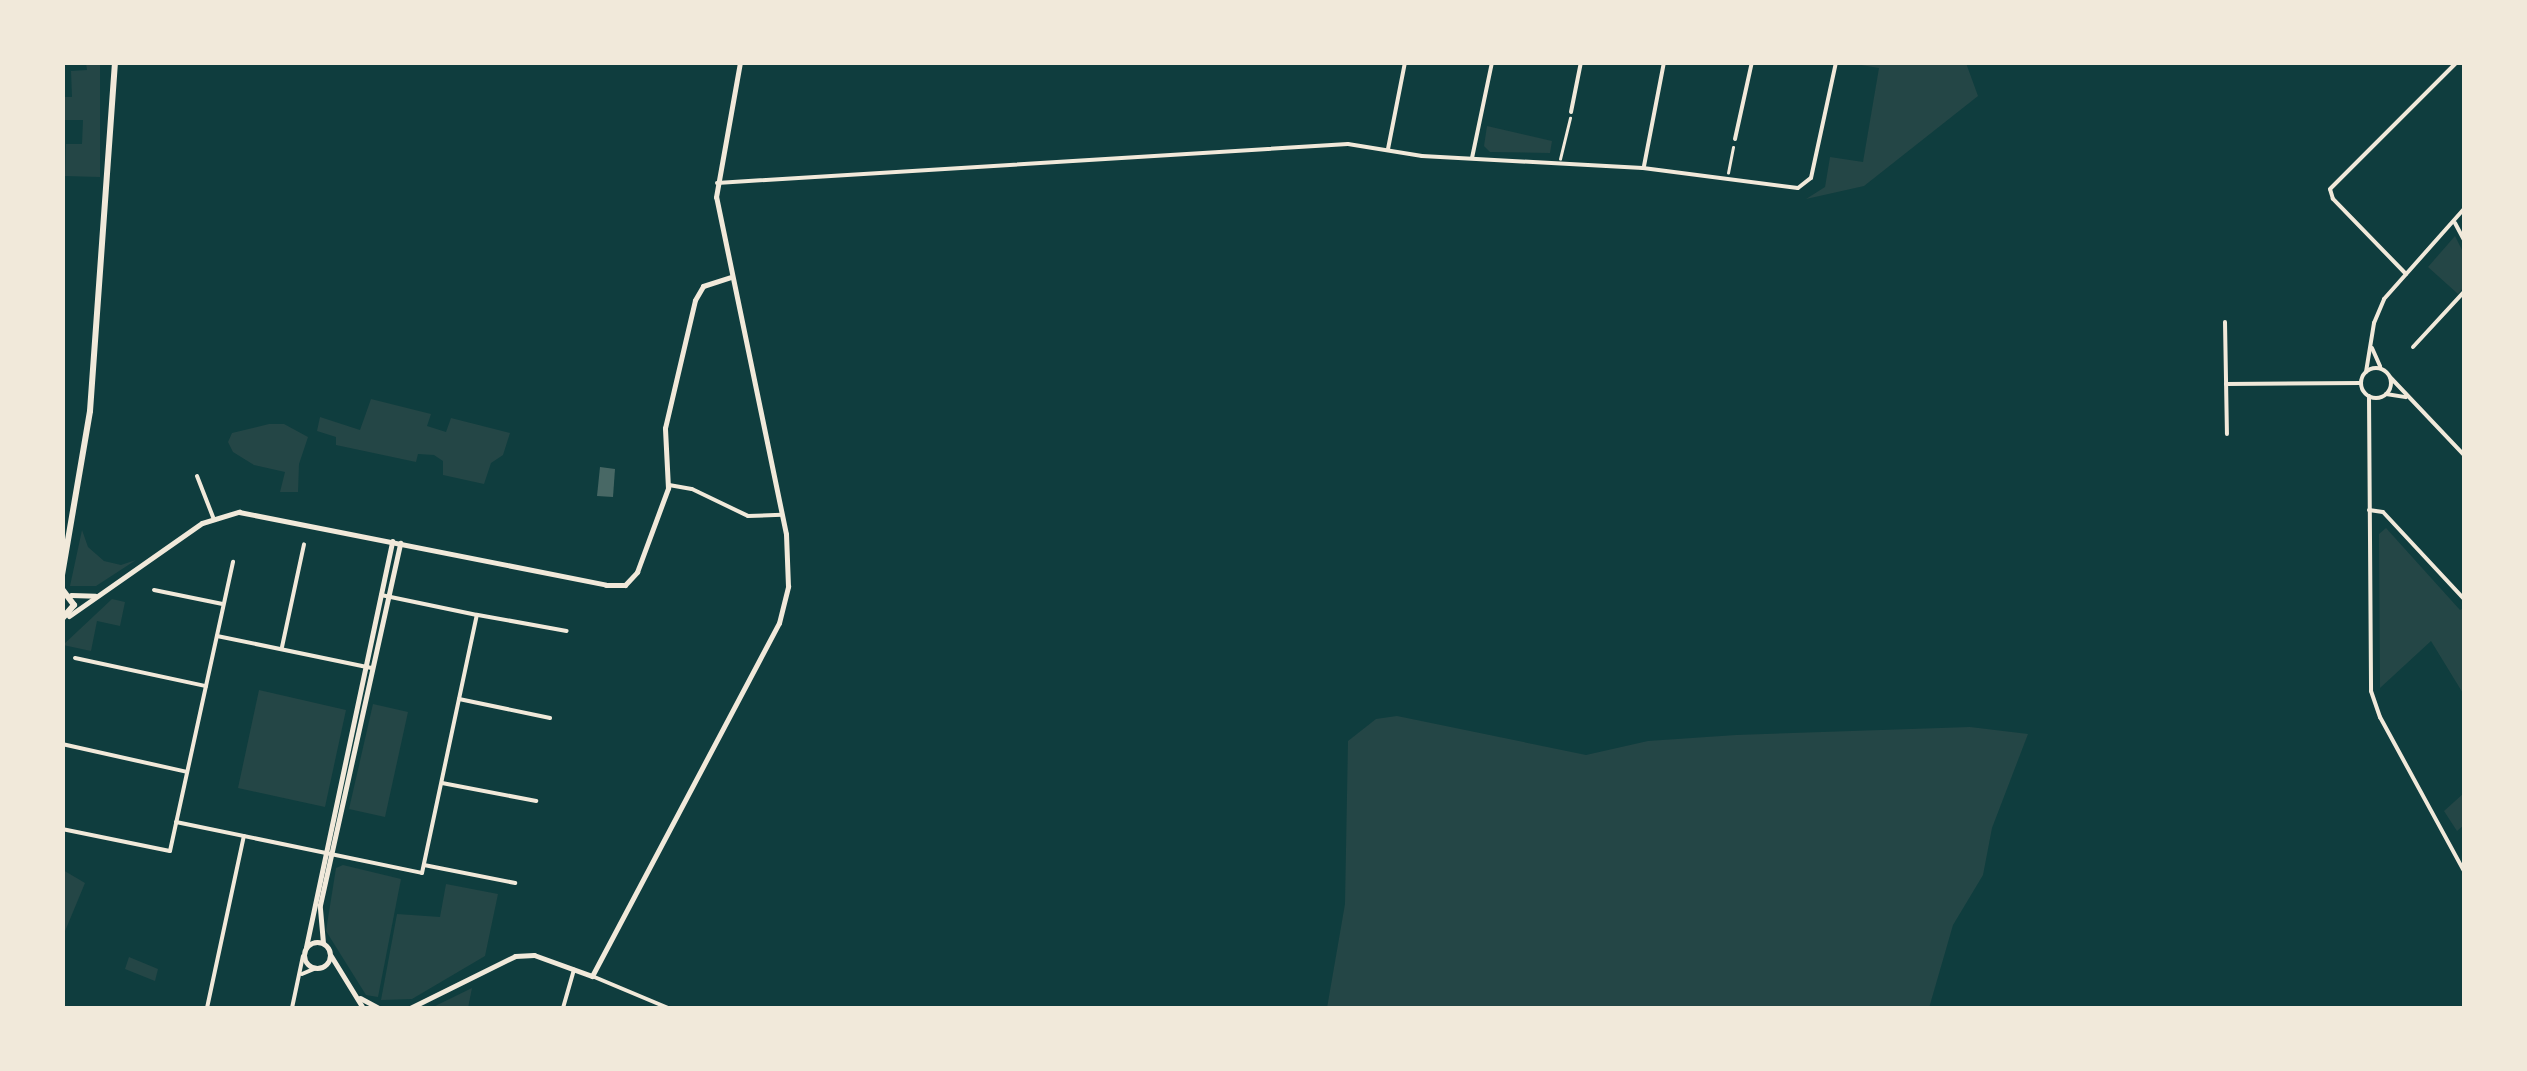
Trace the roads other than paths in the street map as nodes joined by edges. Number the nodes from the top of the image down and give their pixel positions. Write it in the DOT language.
graph roads {
  1 [pos="115,62"];
  2 [pos="740,62"];
  3 [pos="1404,62"];
  4 [pos="1492,62"];
  5 [pos="1582,62"];
  6 [pos="1664,62"];
  7 [pos="1752,62"];
  8 [pos="1836,62"];
  9 [pos="2457,62"];
  10 [pos="1571,112"];
  11 [pos="1735,139"];
  12 [pos="1388,148"];
  13 [pos="1472,158"];
  14 [pos="1643,168"];
  15 [pos="716,183"];
  16 [pos="2464,209"];
  17 [pos="2454,221"];
  18 [pos="2464,240"];
  19 [pos="2406,274"];
  20 [pos="730,277"];
  21 [pos="2464,292"];
  22 [pos="2224,322"];
  23 [pos="2371,343"];
  24 [pos="2413,348"];
  25 [pos="2384,370"];
  26 [pos="2366,372"];
  27 [pos="2390,377"];
  28 [pos="2361,383"];
  29 [pos="2226,384"];
  30 [pos="2386,394"];
  31 [pos="2369,396"];
  32 [pos="2411,399"];
  33 [pos="2227,434"];
  34 [pos="2464,455"];
  35 [pos="197,476"];
  36 [pos="668,484"];
  37 [pos="2369,510"];
  38 [pos="782,514"];
  39 [pos="212,517"];
  40 [pos="396,542"];
  41 [pos="304,544"];
  42 [pos="233,562"];
  43 [pos="62,574"];
  44 [pos="62,589"];
  45 [pos="154,590"];
  46 [pos="102,592"];
  47 [pos="71,594"];
  48 [pos="384,596"];
  49 [pos="2464,599"];
  50 [pos="224,604"];
  51 [pos="477,615"];
  52 [pos="66,618"];
  53 [pos="567,631"];
  54 [pos="217,636"];
  55 [pos="282,649"];
  56 [pos="75,658"];
  57 [pos="369,667"];
  58 [pos="206,686"];
  59 [pos="459,699"];
  60 [pos="550,718"];
  61 [pos="62,744"];
  62 [pos="187,772"];
  63 [pos="442,782"];
  64 [pos="536,801"];
  65 [pos="176,822"];
  66 [pos="62,829"];
  67 [pos="244,836"];
  68 [pos="328,854"];
  69 [pos="424,865"];
  70 [pos="2464,871"];
  71 [pos="515,883"];
  72 [pos="323,943"];
  73 [pos="306,947"];
  74 [pos="330,954"];
  75 [pos="303,956"];
  76 [pos="319,968"];
  77 [pos="574,970"];
  78 [pos="592,976"];
  79 [pos="298,978"];
  80 [pos="343,979"];
  81 [pos="354,993"];
  82 [pos="207,1008"];
  83 [pos="292,1008"];
  84 [pos="363,1008"];
  85 [pos="381,1008"];
  86 [pos="414,1008"];
  87 [pos="563,1008"];
  88 [pos="668,1008"];
  1 -- 43 [label="main road"];
  2 -- 15 [label="street"];
  3 -- 12 [label="street"];
  4 -- 13 [label="street"];
  5 -- 10 [label="street"];
  6 -- 14 [label="street"];
  7 -- 11 [label="street"];
  8 -- 14 [label="street"];
  9 -- 19 [label="street"];
  12 -- 13 [label="street"];
  12 -- 15 [label="street"];
  13 -- 14 [label="street"];
  15 -- 20 [label="street"];
  16 -- 17 [label="street"];
  17 -- 18 [label="street"];
  17 -- 19 [label="street"];
  19 -- 23 [label="street"];
  20 -- 36 [label="street"];
  20 -- 38 [label="street"];
  21 -- 24 [label="street"];
  22 -- 29 [label="street"];
  23 -- 25 [label="street"];
  23 -- 26 [label="street"];
  25 -- 26 [label="street"];
  25 -- 27 [label="street"];
  26 -- 28 [label="street"];
  27 -- 30 [label="street"];
  27 -- 32 [label="street"];
  28 -- 29 [label="street"];
  28 -- 31 [label="street"];
  29 -- 33 [label="street"];
  30 -- 31 [label="street"];
  30 -- 32 [label="street"];
  31 -- 37 [label="street"];
  32 -- 34 [label="street"];
  35 -- 39 [label="street"];
  36 -- 38 [label="street"];
  36 -- 40 [label="street"];
  37 -- 49 [label="street"];
  37 -- 70 [label="street"];
  38 -- 78 [label="street"];
  39 -- 40 [label="street"];
  39 -- 46 [label="street"];
  40 -- 48 [label="street"];
  41 -- 55 [label="street"];
  42 -- 50 [label="street"];
  44 -- 47 [label="main road"];
  45 -- 50 [label="street"];
  46 -- 47 [label="street"];
  46 -- 52 [label="street"];
  47 -- 52 [label="main road"];
  48 -- 51 [label="street"];
  48 -- 57 [label="street"];
  50 -- 54 [label="street"];
  51 -- 53 [label="street"];
  51 -- 59 [label="street"];
  54 -- 55 [label="street"];
  54 -- 58 [label="street"];
  55 -- 57 [label="street"];
  56 -- 58 [label="street"];
  57 -- 68 [label="street"];
  58 -- 62 [label="street"];
  59 -- 60 [label="street"];
  59 -- 63 [label="street"];
  61 -- 62 [label="street"];
  62 -- 65 [label="street"];
  63 -- 64 [label="street"];
  63 -- 69 [label="street"];
  65 -- 66 [label="street"];
  65 -- 67 [label="street"];
  67 -- 68 [label="street"];
  67 -- 82 [label="street"];
  68 -- 69 [label="street"];
  68 -- 72 [label="street"];
  68 -- 73 [label="street"];
  69 -- 71 [label="street"];
  72 -- 73 [label="street"];
  72 -- 74 [label="street"];
  73 -- 75 [label="street"];
  74 -- 76 [label="street"];
  74 -- 80 [label="street"];
  75 -- 76 [label="street"];
  75 -- 79 [label="street"];
  76 -- 79 [label="street"];
  76 -- 80 [label="street"];
  77 -- 78 [label="street"];
  77 -- 86 [label="street"];
  77 -- 87 [label="street"];
  78 -- 88 [label="street"];
  79 -- 83 [label="street"];
  80 -- 81 [label="street"];
  81 -- 84 [label="street"];
  81 -- 85 [label="street"];
}
